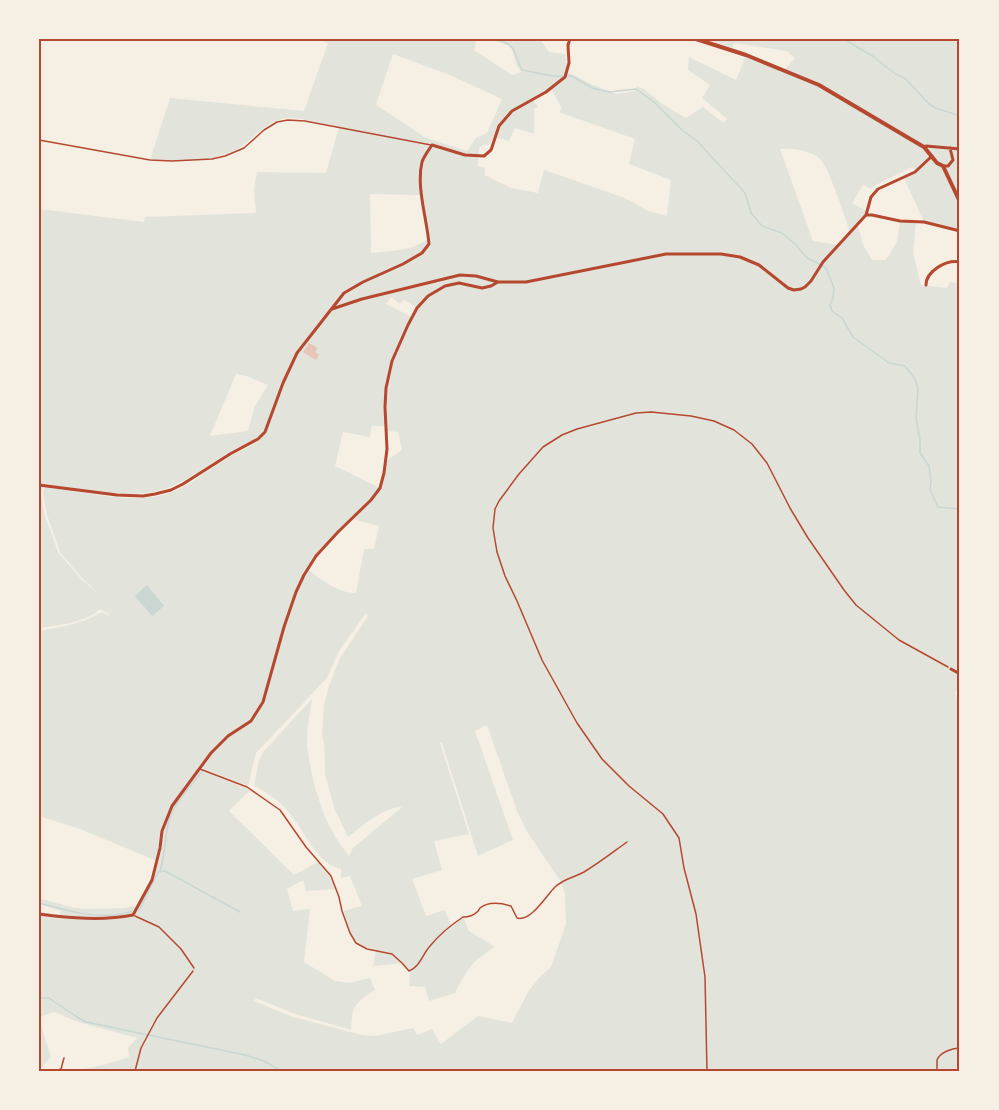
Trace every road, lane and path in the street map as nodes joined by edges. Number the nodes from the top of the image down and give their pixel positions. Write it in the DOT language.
graph roads {
  1 [pos="570,39"];
  2 [pos="696,39"];
  3 [pos="39,140"];
  4 [pos="432,146"];
  5 [pos="924,147"];
  6 [pos="950,148"];
  7 [pos="960,149"];
  8 [pos="932,156"];
  9 [pos="943,166"];
  10 [pos="960,202"];
  11 [pos="866,215"];
  12 [pos="960,231"];
  13 [pos="960,262"];
  14 [pos="482,278"];
  15 [pos="498,282"];
  16 [pos="926,285"];
  17 [pos="482,288"];
  18 [pos="332,309"];
  19 [pos="39,485"];
  20 [pos="951,669"];
  21 [pos="960,674"];
  22 [pos="200,769"];
  23 [pos="627,842"];
  24 [pos="39,914"];
  25 [pos="134,915"];
  26 [pos="194,968"];
  27 [pos="960,1047"];
  28 [pos="64,1058"];
  29 [pos="54,1071"];
  30 [pos="135,1071"];
  31 [pos="707,1071"];
  32 [pos="936,1071"];
  1 -- 4 [label="street"];
  2 -- 5 [label="street"];
  3 -- 4 [label="lane"];
  4 -- 18 [label="street"];
  5 -- 6 [label="street"];
  5 -- 8 [label="street"];
  6 -- 7 [label="street"];
  6 -- 9 [label="street"];
  8 -- 9 [label="street"];
  8 -- 11 [label="street"];
  9 -- 10 [label="street"];
  11 -- 12 [label="street"];
  11 -- 15 [label="street"];
  13 -- 16 [label="street"];
  14 -- 15 [label="street"];
  14 -- 17 [label="street"];
  14 -- 18 [label="street"];
  15 -- 17 [label="street"];
  17 -- 22 [label="street"];
  18 -- 19 [label="street"];
  20 -- 21 [label="street"];
  20 -- 31 [label="path"];
  22 -- 23 [label="lane"];
  22 -- 25 [label="street"];
  24 -- 25 [label="street"];
  25 -- 26 [label="lane"];
  26 -- 30 [label="path"];
  27 -- 32 [label="path"];
  28 -- 29 [label="lane"];
}
